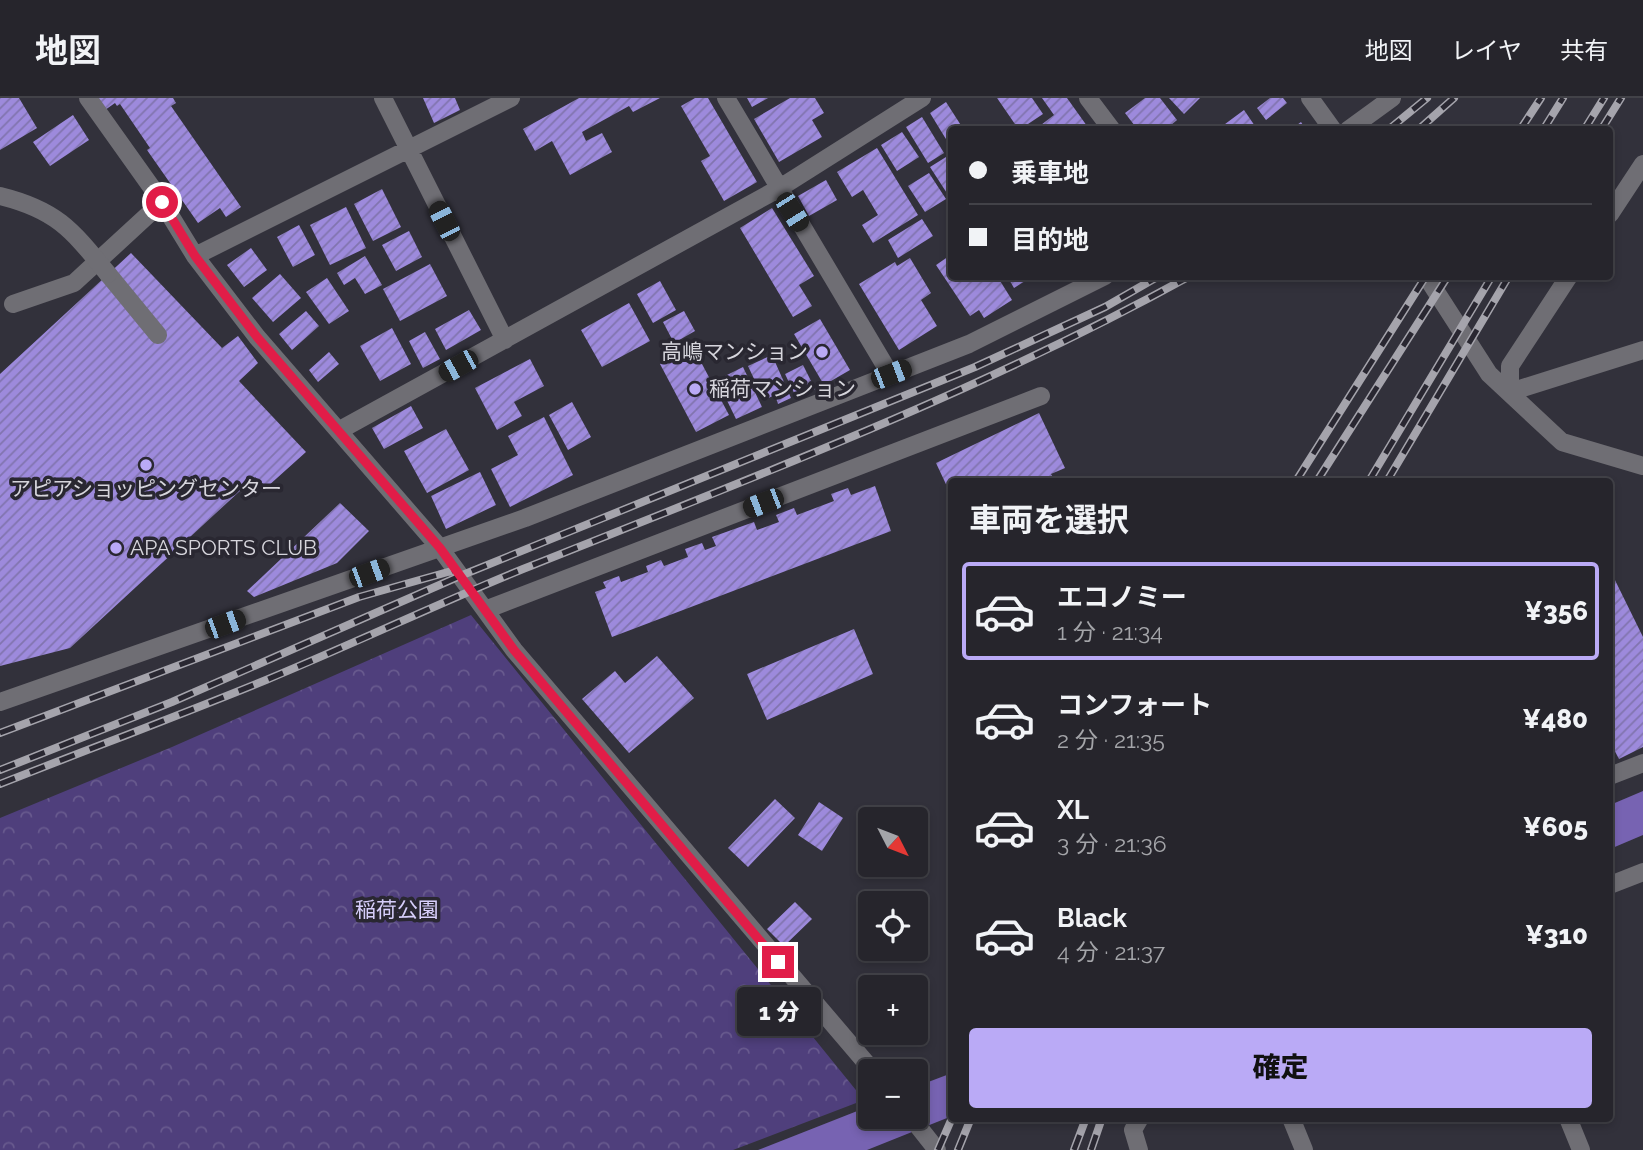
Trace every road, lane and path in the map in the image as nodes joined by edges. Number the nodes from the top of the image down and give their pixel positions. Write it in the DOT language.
graph roads {
  1 [pos="88,98"];
  2 [pos="383,98"];
  3 [pos="511,98"];
  4 [pos="726,98"];
  5 [pos="922,98"];
  6 [pos="1088,98"];
  7 [pos="1310,98"];
  8 [pos="1392,98"];
  9 [pos="1109,126"];
  10 [pos="1330,126"];
  11 [pos="1354,126"];
  12 [pos="407,150"];
  13 [pos="1643,164"];
  14 [pos="778,189"];
  15 [pos="0,196"];
  16 [pos="162,202"];
  17 [pos="1613,209"];
  18 [pos="195,256"];
  19 [pos="1097,280"];
  20 [pos="1429,280"];
  21 [pos="1566,280"];
  22 [pos="13,304"];
  23 [pos="158,335"];
  24 [pos="505,340"];
  25 [pos="1643,350"];
  26 [pos="891,374"];
  27 [pos="1510,392"];
  28 [pos="1041,396"];
  29 [pos="340,430"];
  30 [pos="1643,466"];
  31 [pos="440,548"];
  32 [pos="485,610"];
  33 [pos="0,702"];
  34 [pos="1643,763"];
  35 [pos="1613,775"];
  36 [pos="1643,872"];
  37 [pos="1613,884"];
  38 [pos="863,1059"];
  39 [pos="1138,1122"];
  40 [pos="1293,1122"];
  41 [pos="1570,1122"];
  42 [pos="920,1129"];
  43 [pos="937,1150"];
  44 [pos="1139,1150"];
  45 [pos="1304,1150"];
  46 [pos="1581,1150"];
  1 -- 16 [label="street"];
  2 -- 12 [label="street"];
  3 -- 12 [label="street"];
  4 -- 14 [label="street"];
  5 -- 14 [label="street"];
  6 -- 9 [label="street"];
  7 -- 10 [label="street"];
  8 -- 11 [label="street"];
  12 -- 18 [label="street"];
  12 -- 24 [label="street"];
  13 -- 17 [label="street"];
  14 -- 24 [label="street"];
  14 -- 26 [label="street"];
  15 -- 23 [label="street, bridge"];
  16 -- 18 [label="street"];
  16 -- 22 [label="street"];
  18 -- 29 [label="street"];
  19 -- 26 [label="street"];
  20 -- 27 [label="street"];
  21 -- 27 [label="street"];
  24 -- 29 [label="street"];
  25 -- 27 [label="street"];
  26 -- 31 [label="street"];
  27 -- 30 [label="street"];
  28 -- 32 [label="street"];
  29 -- 31 [label="street"];
  31 -- 32 [label="street"];
  31 -- 33 [label="street"];
  32 -- 38 [label="street"];
  34 -- 35 [label="street"];
  36 -- 37 [label="street"];
  39 -- 44 [label="street"];
  40 -- 45 [label="street"];
  41 -- 46 [label="street"];
  42 -- 43 [label="street"];
}
